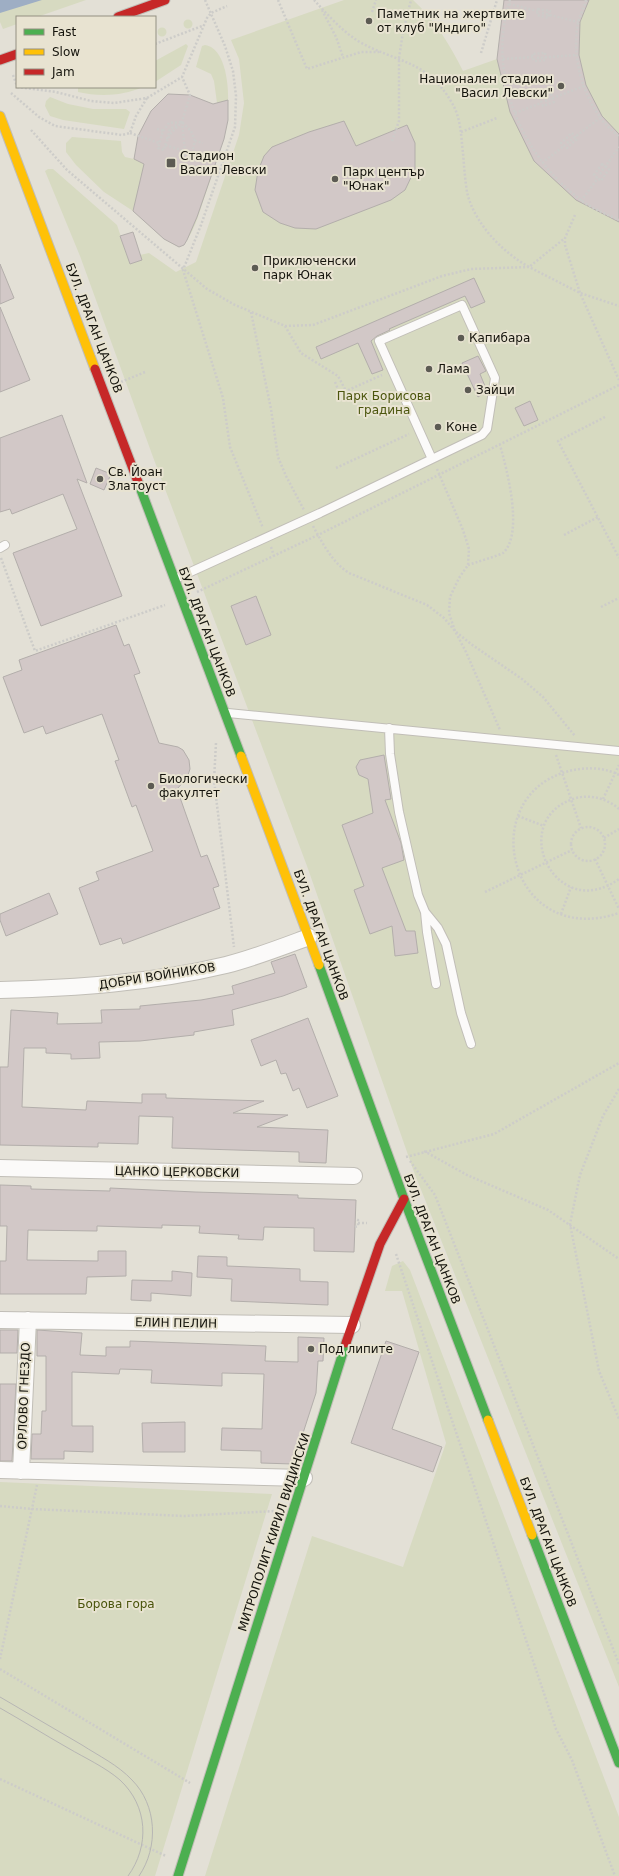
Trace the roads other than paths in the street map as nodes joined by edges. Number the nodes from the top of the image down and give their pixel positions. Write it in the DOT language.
graph roads {
  1 [pos="165,0"];
  2 [pos="121,16"];
  3 [pos="16,54"];
  4 [pos="0,60"];
  5 [pos="0,116"];
  6 [pos="432,459"];
  7 [pos="174,579"];
  8 [pos="225,713"];
  9 [pos="388,728"];
  10 [pos="619,751"];
  11 [pos="425,912"];
  12 [pos="309,937"];
  13 [pos="436,984"];
  14 [pos="0,990"];
  15 [pos="471,1044"];
  16 [pos="0,1168"];
  17 [pos="354,1176"];
  18 [pos="404,1199"];
  19 [pos="0,1320"];
  20 [pos="28,1320"];
  21 [pos="352,1325"];
  22 [pos="0,1470"];
  23 [pos="21,1471"];
  24 [pos="304,1478"];
  25 [pos="619,1763"];
  26 [pos="178,1876"];
  1 -- 2 [label="street"];
  3 -- 4 [label="street"];
  5 -- 7 [label="street, БУЛ. ДРАГАН ЦАНКОВ"];
  6 -- 6 [label="lane"];
  6 -- 7 [label="lane"];
  7 -- 8 [label="street, БУЛ. ДРАГАН ЦАНКОВ"];
  8 -- 9 [label="lane"];
  8 -- 12 [label="street, БУЛ. ДРАГАН ЦАНКОВ"];
  9 -- 10 [label="lane"];
  9 -- 11 [label="lane"];
  11 -- 13 [label="lane"];
  11 -- 15 [label="lane"];
  12 -- 14 [label="street, ДОБРИ ВОЙНИКОВ"];
  12 -- 18 [label="street, БУЛ. ДРАГАН ЦАНКОВ"];
  16 -- 17 [label="street, ЦАНКО ЦЕРКОВСКИ"];
  18 -- 21 [label="street, МИТРОПОЛИТ КИРИЛ ВИДИНСКИ"];
  18 -- 25 [label="street, БУЛ. ДРАГАН ЦАНКОВ"];
  19 -- 20 [label="street, ЕЛИН ПЕЛИН"];
  20 -- 21 [label="street, ЕЛИН ПЕЛИН"];
  20 -- 23 [label="street, ОРЛОВО ГНЕЗДО"];
  21 -- 24 [label="street, МИТРОПОЛИТ КИРИЛ ВИДИНСКИ"];
  22 -- 23 [label="street"];
  23 -- 24 [label="street"];
  24 -- 26 [label="street, МИТРОПОЛИТ КИРИЛ ВИДИНСКИ"];
}
